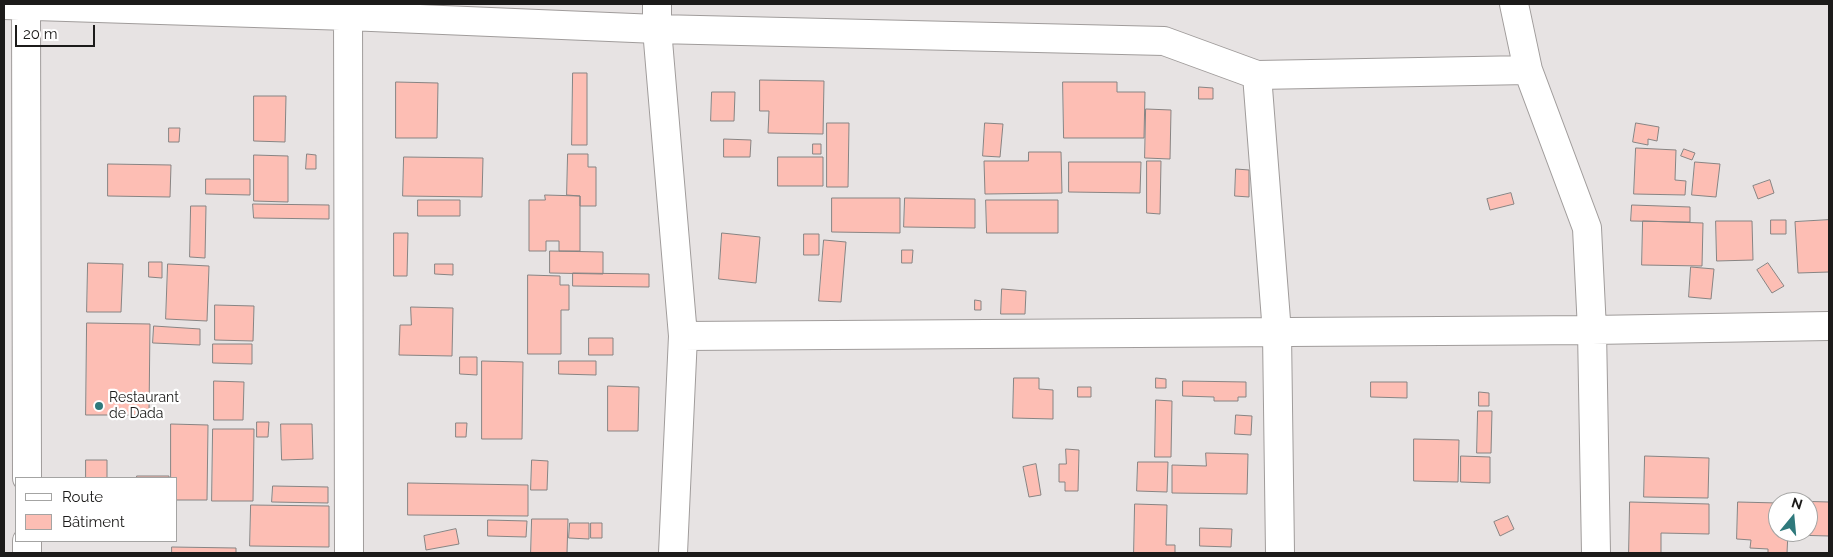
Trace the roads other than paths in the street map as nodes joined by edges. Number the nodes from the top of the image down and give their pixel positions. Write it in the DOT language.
graph roads {
  1 [pos="1514,4"];
  2 [pos="19,5"];
  3 [pos="348,10"];
  4 [pos="657,16"];
  5 [pos="1528,70"];
  6 [pos="1257,75"];
  7 [pos="1829,326"];
  8 [pos="1592,330"];
  9 [pos="1277,333"];
  10 [pos="683,336"];
  11 [pos="27,477"];
  12 [pos="349,553"];
  13 [pos="673,553"];
  14 [pos="1280,553"];
  15 [pos="1596,553"];
  1 -- 5 [label="street"];
  2 -- 3 [label="street"];
  2 -- 11 [label="street"];
  3 -- 4 [label="street"];
  3 -- 12 [label="street"];
  4 -- 6 [label="street"];
  4 -- 10 [label="street"];
  5 -- 6 [label="street"];
  5 -- 8 [label="street"];
  6 -- 9 [label="street"];
  7 -- 8 [label="street"];
  8 -- 9 [label="street"];
  8 -- 15 [label="street"];
  9 -- 10 [label="street"];
  9 -- 14 [label="street"];
  10 -- 13 [label="street"];
}
